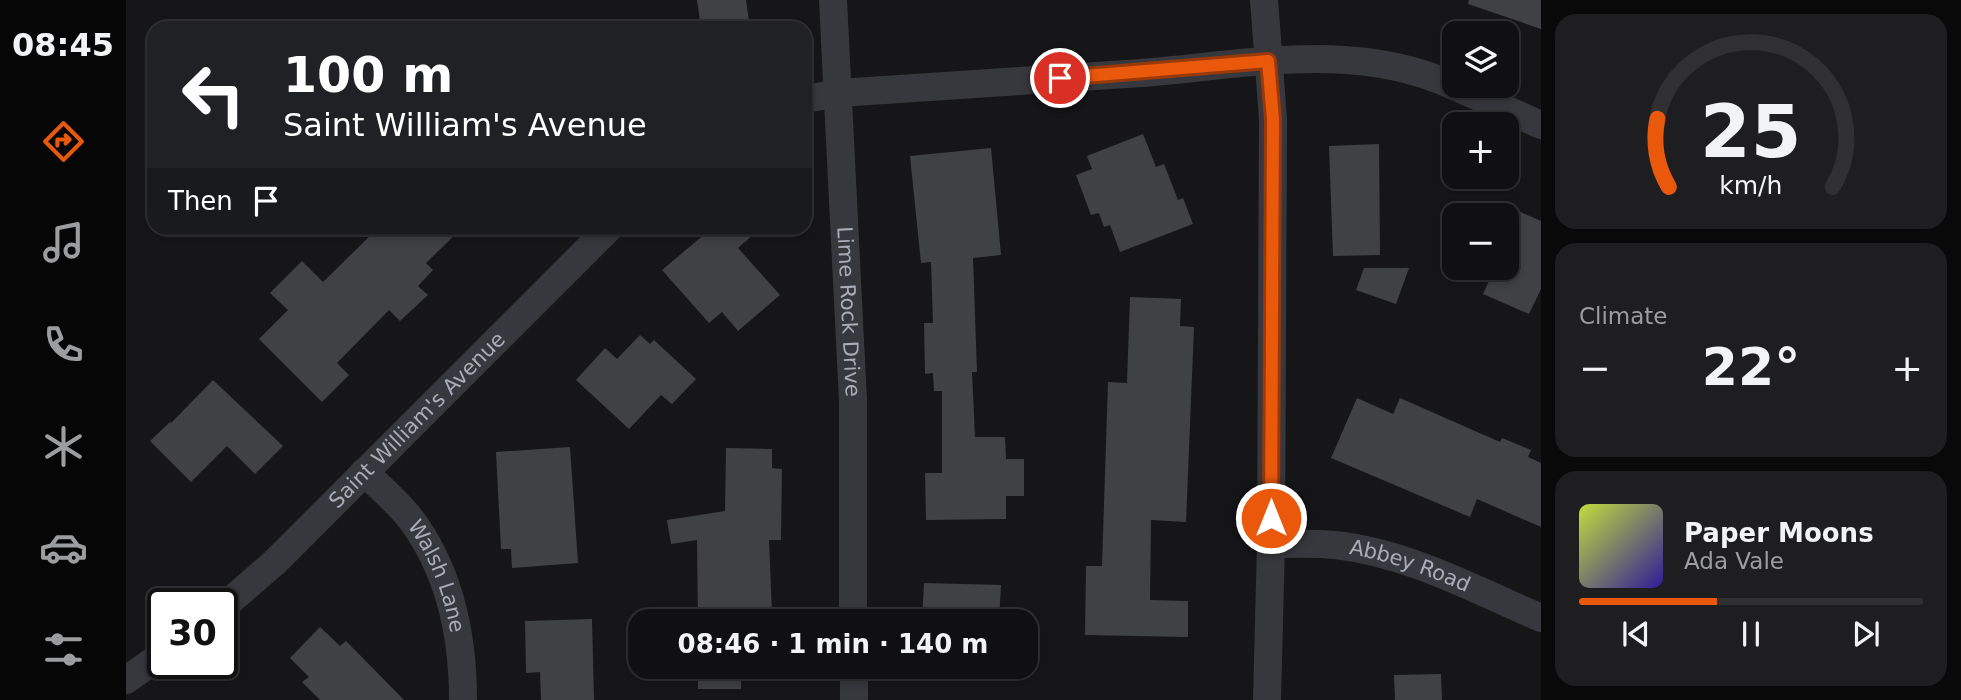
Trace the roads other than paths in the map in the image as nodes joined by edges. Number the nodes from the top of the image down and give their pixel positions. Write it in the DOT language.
graph roads {
  1 [pos="833,0"];
  2 [pos="1264,0"];
  3 [pos="1268,61"];
  4 [pos="1442,82"];
  5 [pos="839,93"];
  6 [pos="812,98"];
  7 [pos="1481,98"];
  8 [pos="1541,125"];
  9 [pos="602,235"];
  10 [pos="364,472"];
  11 [pos="1270,544"];
  12 [pos="238,594"];
  13 [pos="853,609"];
  14 [pos="1541,618"];
  15 [pos="147,665"];
  16 [pos="853,679"];
  17 [pos="126,680"];
  18 [pos="463,700"];
  19 [pos="854,700"];
  20 [pos="1267,700"];
  1 -- 5 [label="street, Lime Rock Drive"];
  2 -- 3 [label="street"];
  3 -- 4 [label="street"];
  3 -- 5 [label="street"];
  3 -- 11 [label="street"];
  5 -- 6 [label="street"];
  5 -- 13 [label="street, Lime Rock Drive"];
  7 -- 8 [label="street"];
  9 -- 10 [label="street, Saint William's Avenue"];
  10 -- 12 [label="street, Saint William's Avenue"];
  10 -- 18 [label="street, Walsh Lane"];
  11 -- 14 [label="street, Abbey Road"];
  11 -- 20 [label="street"];
  15 -- 17 [label="street"];
  16 -- 19 [label="street"];
}
